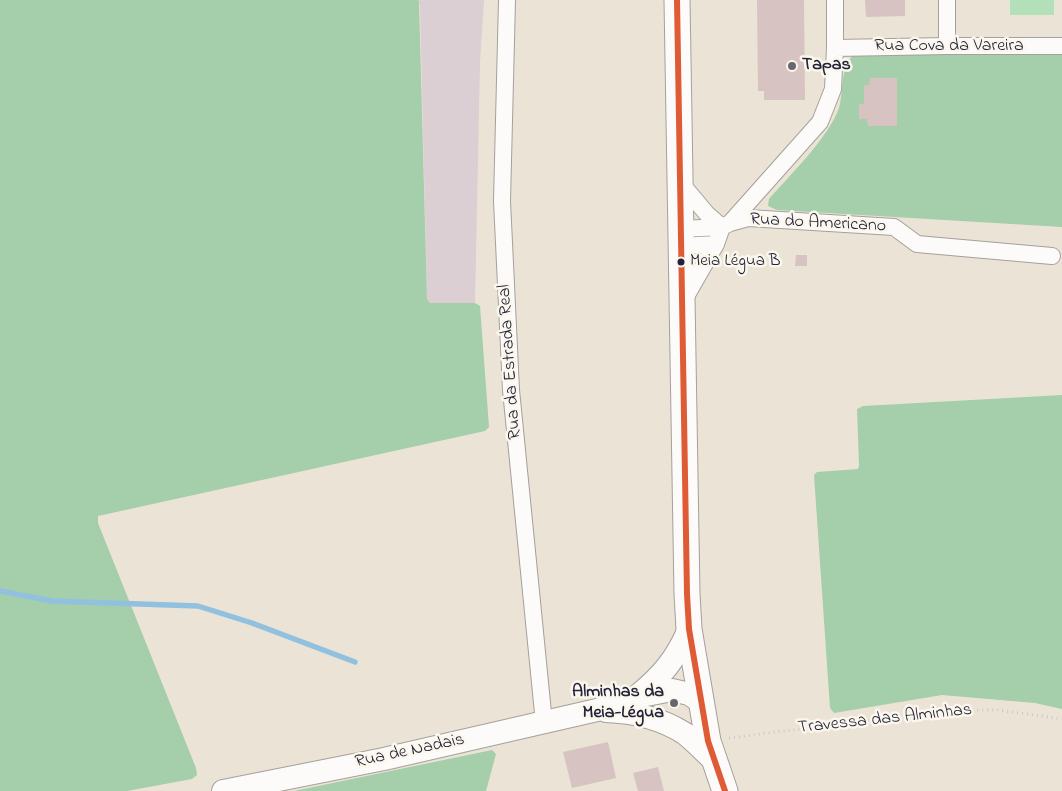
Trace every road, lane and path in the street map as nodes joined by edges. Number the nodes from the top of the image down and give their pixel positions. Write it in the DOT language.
graph roads {
  1 [pos="507,0"];
  2 [pos="677,0"];
  3 [pos="835,0"];
  4 [pos="947,0"];
  5 [pos="947,46"];
  6 [pos="1062,46"];
  7 [pos="835,48"];
  8 [pos="680,182"];
  9 [pos="726,225"];
  10 [pos="681,238"];
  11 [pos="716,244"];
  12 [pos="1052,256"];
  13 [pos="682,303"];
  14 [pos="689,629"];
  15 [pos="640,706"];
  16 [pos="703,708"];
  17 [pos="1062,719"];
  18 [pos="544,722"];
  19 [pos="712,751"];
  20 [pos="223,791"];
  21 [pos="726,791"];
  1 -- 18 [label="street, Rua da Estrada Real"];
  2 -- 8 [label="main road"];
  3 -- 7 [label="street"];
  4 -- 5 [label="street"];
  5 -- 6 [label="street, Rua Cova da Vareira"];
  5 -- 7 [label="street, Rua Cova da Vareira"];
  7 -- 9 [label="street"];
  8 -- 9 [label="street"];
  8 -- 10 [label="main road"];
  9 -- 10 [label="street, Rua do Americano"];
  9 -- 11 [label="street"];
  9 -- 12 [label="street, Rua do Americano"];
  10 -- 11 [label="street"];
  10 -- 13 [label="main road"];
  11 -- 13 [label="street"];
  13 -- 14 [label="main road"];
  14 -- 15 [label="street"];
  14 -- 16 [label="main road"];
  15 -- 16 [label="street, Rua de Nadais"];
  15 -- 16 [label="street, Rua de Nadais"];
  15 -- 18 [label="street, Rua de Nadais"];
  15 -- 19 [label="street, Rua de Nadais"];
  16 -- 19 [label="main road"];
  17 -- 19 [label="path, Travessa das Alminhas"];
  18 -- 20 [label="street, Rua de Nadais"];
  19 -- 21 [label="main road"];
}
